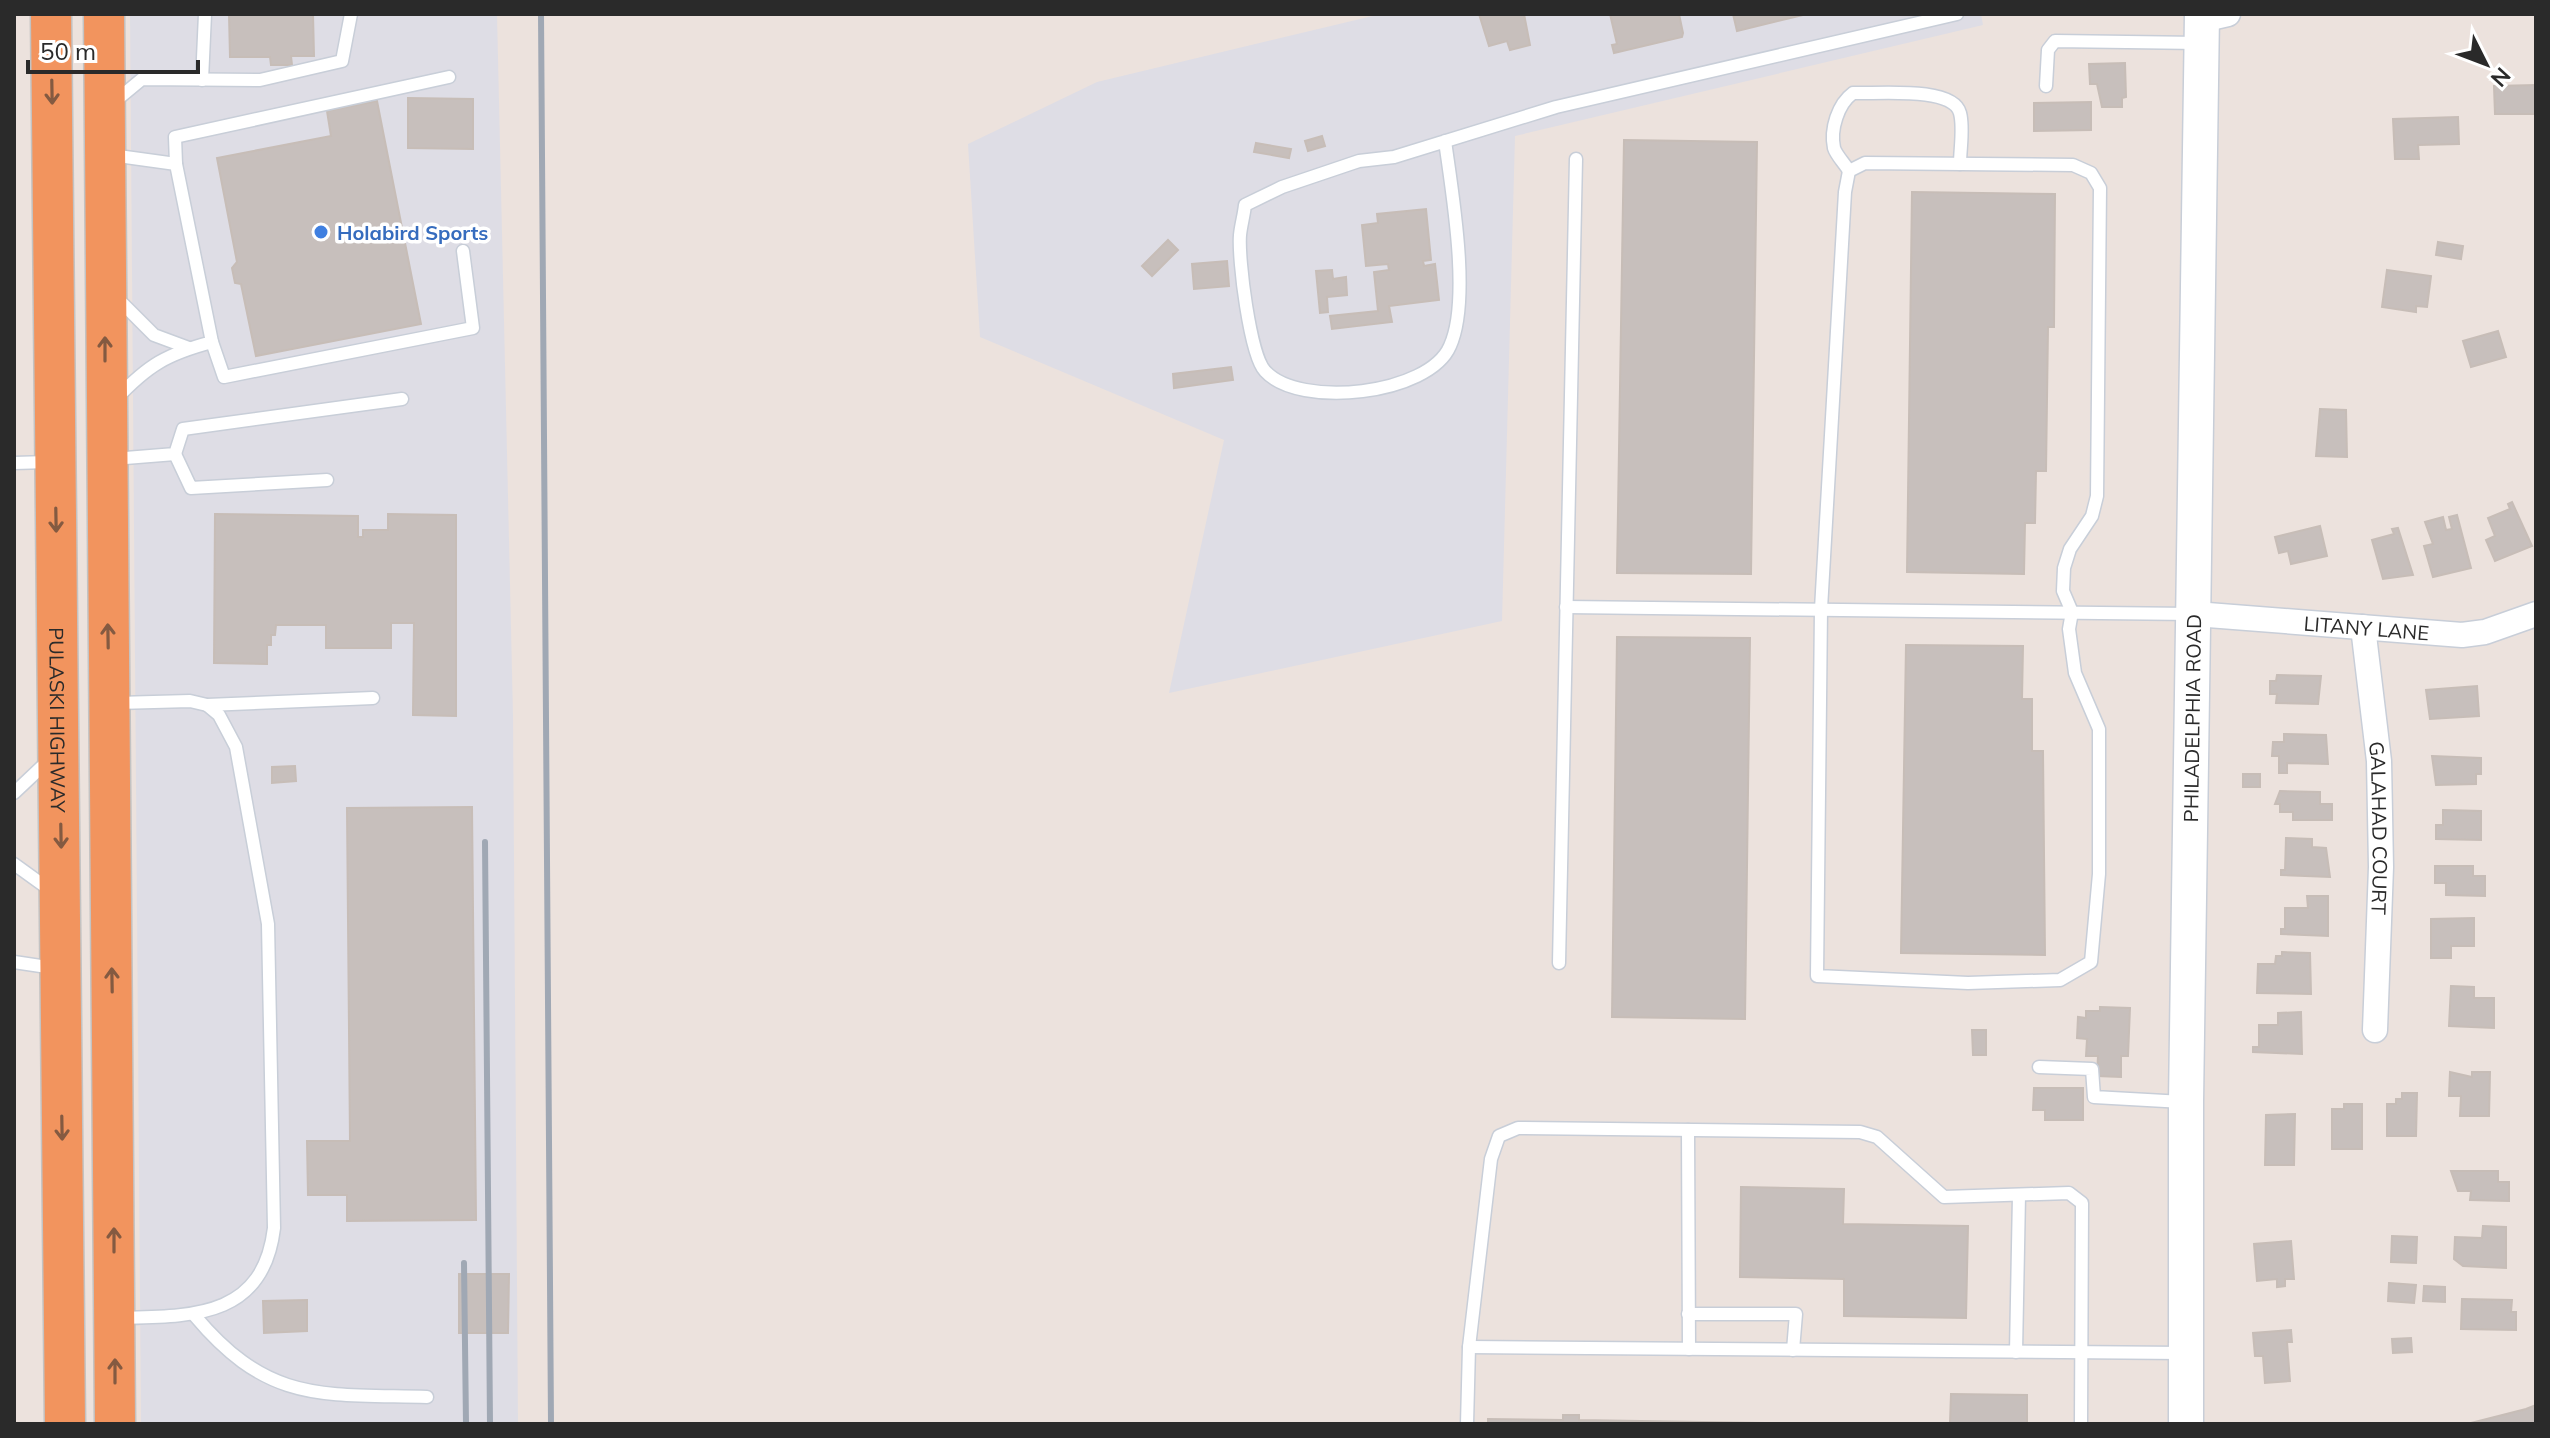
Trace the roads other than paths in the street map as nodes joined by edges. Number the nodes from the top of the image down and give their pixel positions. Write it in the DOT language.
graph roads {
  1 [pos="51,14"];
  2 [pos="104,14"];
  3 [pos="205,14"];
  4 [pos="351,14"];
  5 [pos="1957,14"];
  6 [pos="2208,23"];
  7 [pos="449,77"];
  8 [pos="202,80"];
  9 [pos="2046,86"];
  10 [pos="105,111"];
  11 [pos="1445,141"];
  12 [pos="104,154"];
  13 [pos="1576,159"];
  14 [pos="176,164"];
  15 [pos="1960,164"];
  16 [pos="1849,171"];
  17 [pos="463,251"];
  18 [pos="104,280"];
  19 [pos="212,342"];
  20 [pos="189,348"];
  21 [pos="402,399"];
  22 [pos="105,410"];
  23 [pos="175,454"];
  24 [pos="106,460"];
  25 [pos="56,462"];
  26 [pos="14,463"];
  27 [pos="327,480"];
  28 [pos="1566,607"];
  29 [pos="1821,609"];
  30 [pos="2072,612"];
  31 [pos="2195,614"];
  32 [pos="2536,614"];
  33 [pos="2363,627"];
  34 [pos="373,698"];
  35 [pos="108,703"];
  36 [pos="207,705"];
  37 [pos="60,750"];
  38 [pos="14,793"];
  39 [pos="14,864"];
  40 [pos="62,900"];
  41 [pos="14,962"];
  42 [pos="1559,963"];
  43 [pos="61,970"];
  44 [pos="2375,1030"];
  45 [pos="2039,1067"];
  46 [pos="2186,1102"];
  47 [pos="1688,1130"];
  48 [pos="2019,1195"];
  49 [pos="1688,1314"];
  50 [pos="195,1316"];
  51 [pos="114,1318"];
  52 [pos="1469,1347"];
  53 [pos="1689,1349"];
  54 [pos="1793,1350"];
  55 [pos="2016,1352"];
  56 [pos="2081,1352"];
  57 [pos="2187,1353"];
  58 [pos="427,1397"];
  59 [pos="65,1424"];
  60 [pos="115,1424"];
  61 [pos="1467,1424"];
  62 [pos="2081,1424"];
  63 [pos="2186,1424"];
  1 -- 25 [label="highway, PULASKI HIGHWAY, one-way"];
  2 -- 10 [label="highway"];
  3 -- 8 [label="lane"];
  4 -- 8 [label="lane"];
  5 -- 11 [label="lane"];
  6 -- 9 [label="lane"];
  6 -- 31 [label="main road, PHILADELPHIA ROAD"];
  7 -- 14 [label="lane"];
  8 -- 10 [label="lane"];
  10 -- 12 [label="highway"];
  11 -- 11 [label="lane"];
  12 -- 14 [label="lane"];
  12 -- 18 [label="highway"];
  13 -- 28 [label="lane"];
  14 -- 19 [label="lane"];
  15 -- 16 [label="lane"];
  15 -- 16 [label="lane"];
  15 -- 30 [label="lane"];
  16 -- 29 [label="lane"];
  17 -- 19 [label="lane"];
  18 -- 20 [label="lane"];
  22 -- 18 [label="highway, one-way"];
  19 -- 20 [label="lane"];
  20 -- 22 [label="lane"];
  21 -- 23 [label="lane"];
  22 -- 24 [label="highway"];
  23 -- 24 [label="lane"];
  23 -- 27 [label="lane"];
  35 -- 24 [label="highway, one-way"];
  25 -- 26 [label="lane"];
  25 -- 37 [label="highway, PULASKI HIGHWAY, one-way"];
  28 -- 29 [label="lane"];
  28 -- 42 [label="lane"];
  29 -- 30 [label="lane"];
  29 -- 30 [label="lane"];
  30 -- 31 [label="lane"];
  31 -- 33 [label="street, LITANY LANE"];
  31 -- 46 [label="main road, PHILADELPHIA ROAD"];
  32 -- 33 [label="street, LITANY LANE"];
  33 -- 44 [label="street, GALAHAD COURT"];
  34 -- 36 [label="lane"];
  35 -- 36 [label="lane"];
  51 -- 35 [label="highway, one-way"];
  36 -- 50 [label="lane"];
  37 -- 38 [label="lane"];
  37 -- 40 [label="highway, PULASKI HIGHWAY, one-way"];
  39 -- 40 [label="lane"];
  40 -- 43 [label="highway, PULASKI HIGHWAY"];
  41 -- 43 [label="lane"];
  43 -- 59 [label="highway, PULASKI HIGHWAY, one-way"];
  45 -- 46 [label="lane"];
  46 -- 57 [label="main road, PHILADELPHIA ROAD"];
  47 -- 48 [label="lane"];
  47 -- 49 [label="lane"];
  47 -- 52 [label="lane"];
  48 -- 55 [label="lane"];
  48 -- 56 [label="lane"];
  49 -- 53 [label="lane"];
  49 -- 54 [label="lane"];
  50 -- 51 [label="lane"];
  50 -- 58 [label="lane"];
  60 -- 51 [label="highway, one-way"];
  52 -- 53 [label="lane"];
  52 -- 61 [label="lane"];
  53 -- 54 [label="lane"];
  54 -- 55 [label="lane"];
  55 -- 56 [label="lane"];
  56 -- 57 [label="lane"];
  56 -- 62 [label="lane"];
  57 -- 63 [label="main road, PHILADELPHIA ROAD"];
}
